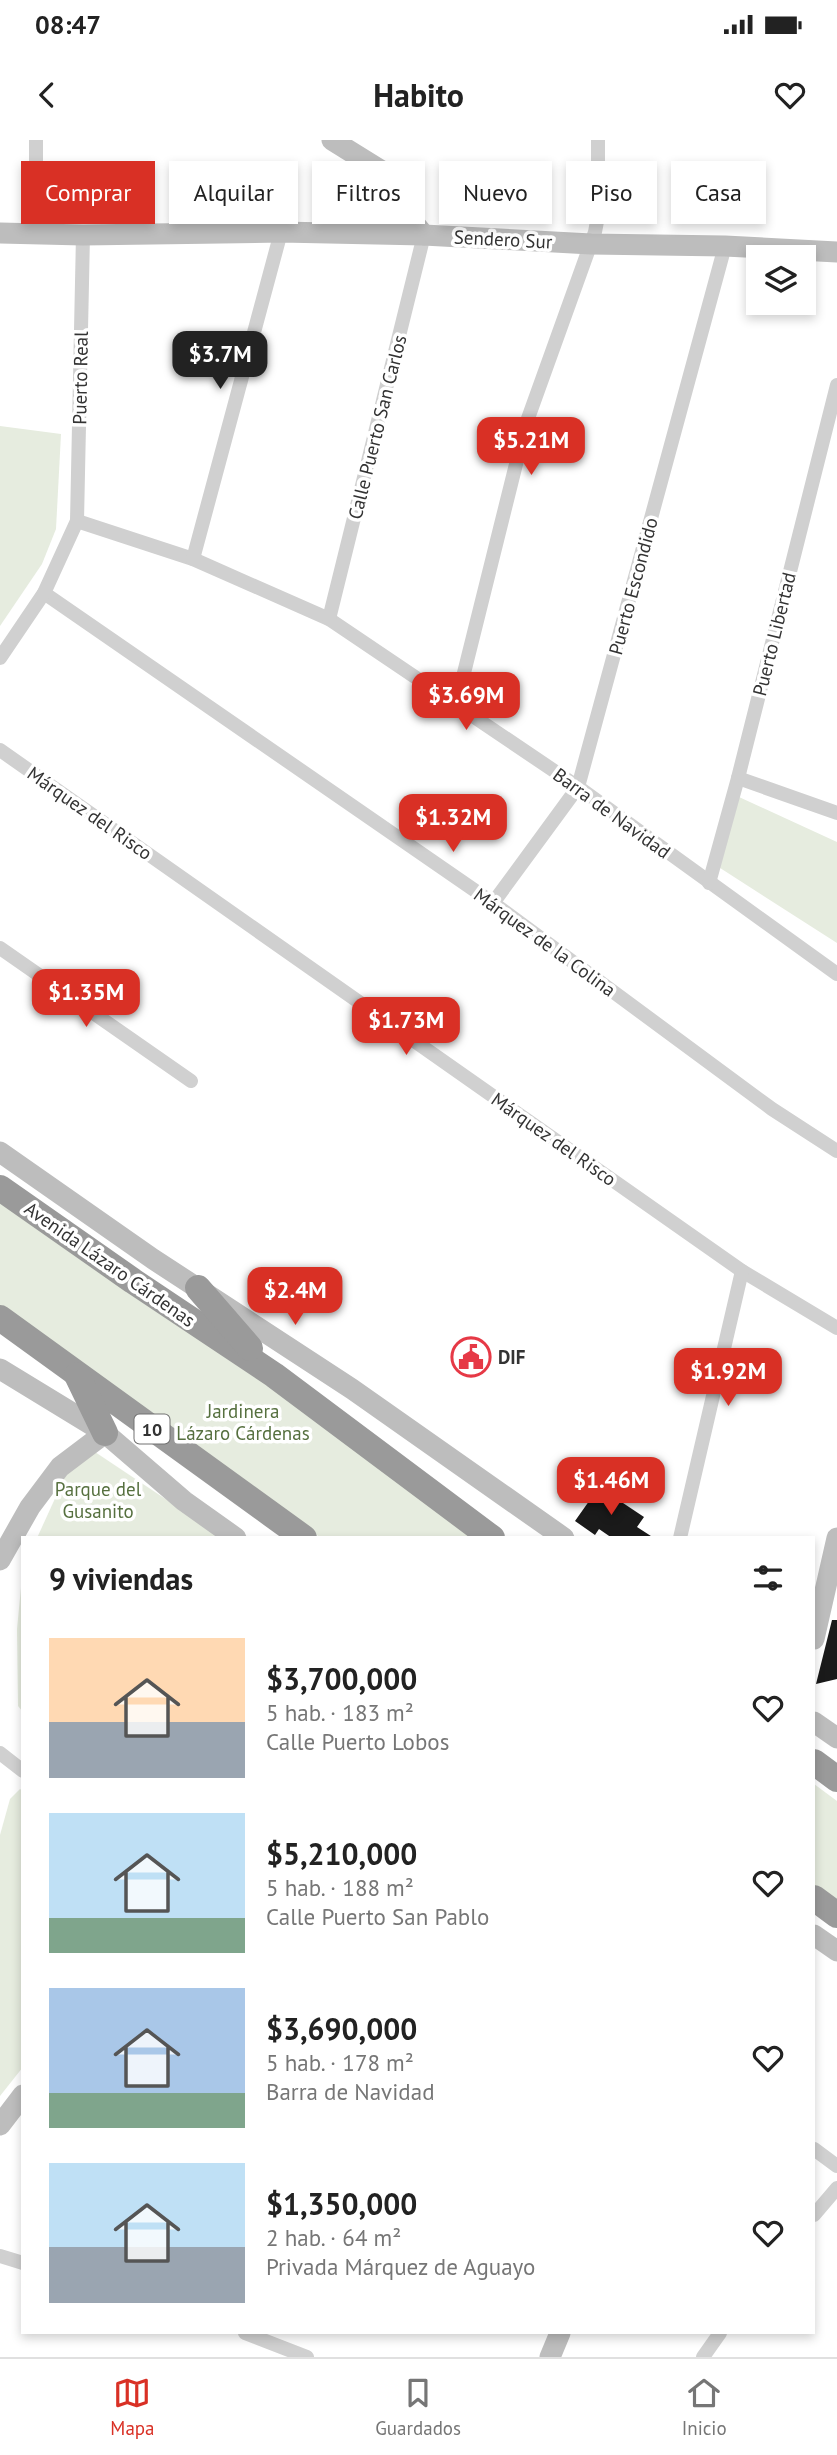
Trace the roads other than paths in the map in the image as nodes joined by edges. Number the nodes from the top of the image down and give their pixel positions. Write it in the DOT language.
graph roads {
  1 [pos="36,140"];
  2 [pos="332,140"];
  3 [pos="598,140"];
  4 [pos="281,232"];
  5 [pos="0,233"];
  6 [pos="36,233"];
  7 [pos="83,235"];
  8 [pos="424,235"];
  9 [pos="591,244"];
  10 [pos="725,246"];
  11 [pos="837,252"];
  12 [pos="837,385"];
  13 [pos="77,521"];
  14 [pos="193,559"];
  15 [pos="44,593"];
  16 [pos="329,619"];
  17 [pos="0,658"];
  18 [pos="456,705"];
  19 [pos="0,750"];
  20 [pos="738,778"];
  21 [pos="578,787"];
  22 [pos="837,813"];
  23 [pos="709,883"];
  24 [pos="493,904"];
  25 [pos="0,948"];
  26 [pos="837,974"];
  27 [pos="191,1081"];
  28 [pos="837,1151"];
  29 [pos="0,1152"];
  30 [pos="0,1188"];
  31 [pos="742,1270"];
  32 [pos="198,1289"];
  33 [pos="0,1318"];
  34 [pos="837,1328"];
  35 [pos="0,1369"];
  36 [pos="74,1370"];
  37 [pos="274,1375"];
  38 [pos="104,1433"];
  39 [pos="233,1536"];
  40 [pos="301,1536"];
  41 [pos="489,1536"];
  42 [pos="561,1536"];
  43 [pos="680,1536"];
  44 [pos="837,1538"];
  45 [pos="0,1558"];
  46 [pos="815,1635"];
  47 [pos="815,1723"];
  48 [pos="837,1738"];
  49 [pos="0,1753"];
  50 [pos="815,1763"];
  51 [pos="21,1769"];
  52 [pos="837,1779"];
  53 [pos="815,1899"];
  54 [pos="837,1915"];
  55 [pos="815,1936"];
  56 [pos="837,1951"];
  57 [pos="21,2098"];
  58 [pos="0,2125"];
  59 [pos="815,2150"];
  60 [pos="837,2165"];
  61 [pos="837,2188"];
  62 [pos="815,2215"];
  63 [pos="0,2256"];
  64 [pos="21,2262"];
  65 [pos="248,2334"];
  66 [pos="560,2334"];
  67 [pos="719,2334"];
  68 [pos="307,2357"];
  69 [pos="550,2357"];
  70 [pos="703,2357"];
  1 -- 6 [label="street"];
  2 -- 8 [label="street"];
  3 -- 9 [label="street"];
  4 -- 7 [label="street, Sendero Sur"];
  4 -- 8 [label="street, Sendero Sur"];
  4 -- 14 [label="street"];
  5 -- 6 [label="street, Sendero Sur"];
  6 -- 7 [label="street, Sendero Sur"];
  7 -- 13 [label="street, Puerto Real"];
  8 -- 9 [label="street, Sendero Sur"];
  8 -- 16 [label="street, Calle Puerto San Carlos"];
  9 -- 10 [label="street, Sendero Sur"];
  9 -- 18 [label="street"];
  10 -- 11 [label="street, Sendero Sur"];
  10 -- 21 [label="street, Puerto Escondido"];
  12 -- 20 [label="street, Puerto Libertad"];
  13 -- 14 [label="street, Barra de Navidad"];
  13 -- 15 [label="street"];
  14 -- 16 [label="street, Barra de Navidad"];
  15 -- 17 [label="street"];
  15 -- 24 [label="street, Márquez de la Colina"];
  16 -- 18 [label="street, Barra de Navidad"];
  18 -- 21 [label="street, Barra de Navidad"];
  19 -- 31 [label="street, Márquez del Risco"];
  20 -- 22 [label="street"];
  20 -- 23 [label="street, Puerto Libertad"];
  21 -- 23 [label="street, Barra de Navidad"];
  21 -- 24 [label="street, Puerto Escondido"];
  23 -- 26 [label="street, Barra de Navidad"];
  24 -- 28 [label="street, Márquez de la Colina"];
  25 -- 27 [label="street"];
  29 -- 32 [label="street"];
  30 -- 37 [label="highway, Avenida Lázaro Cárdenas"];
  31 -- 34 [label="street, Márquez del Risco"];
  31 -- 43 [label="street"];
  32 -- 37 [label="highway"];
  32 -- 42 [label="street"];
  33 -- 36 [label="highway, 10"];
  35 -- 38 [label="street"];
  36 -- 38 [label="highway"];
  36 -- 40 [label="highway, 10"];
  37 -- 41 [label="highway, Avenida Lázaro Cárdenas"];
  38 -- 39 [label="street"];
  38 -- 45 [label="street"];
  44 -- 46 [label="street"];
  47 -- 48 [label="street"];
  49 -- 51 [label="street"];
  50 -- 52 [label="highway"];
  53 -- 54 [label="highway"];
  55 -- 56 [label="street"];
  57 -- 58 [label="street"];
  59 -- 60 [label="street"];
  61 -- 62 [label="street"];
  63 -- 64 [label="street"];
  65 -- 68 [label="street"];
  66 -- 69 [label="street"];
  67 -- 70 [label="street"];
}
